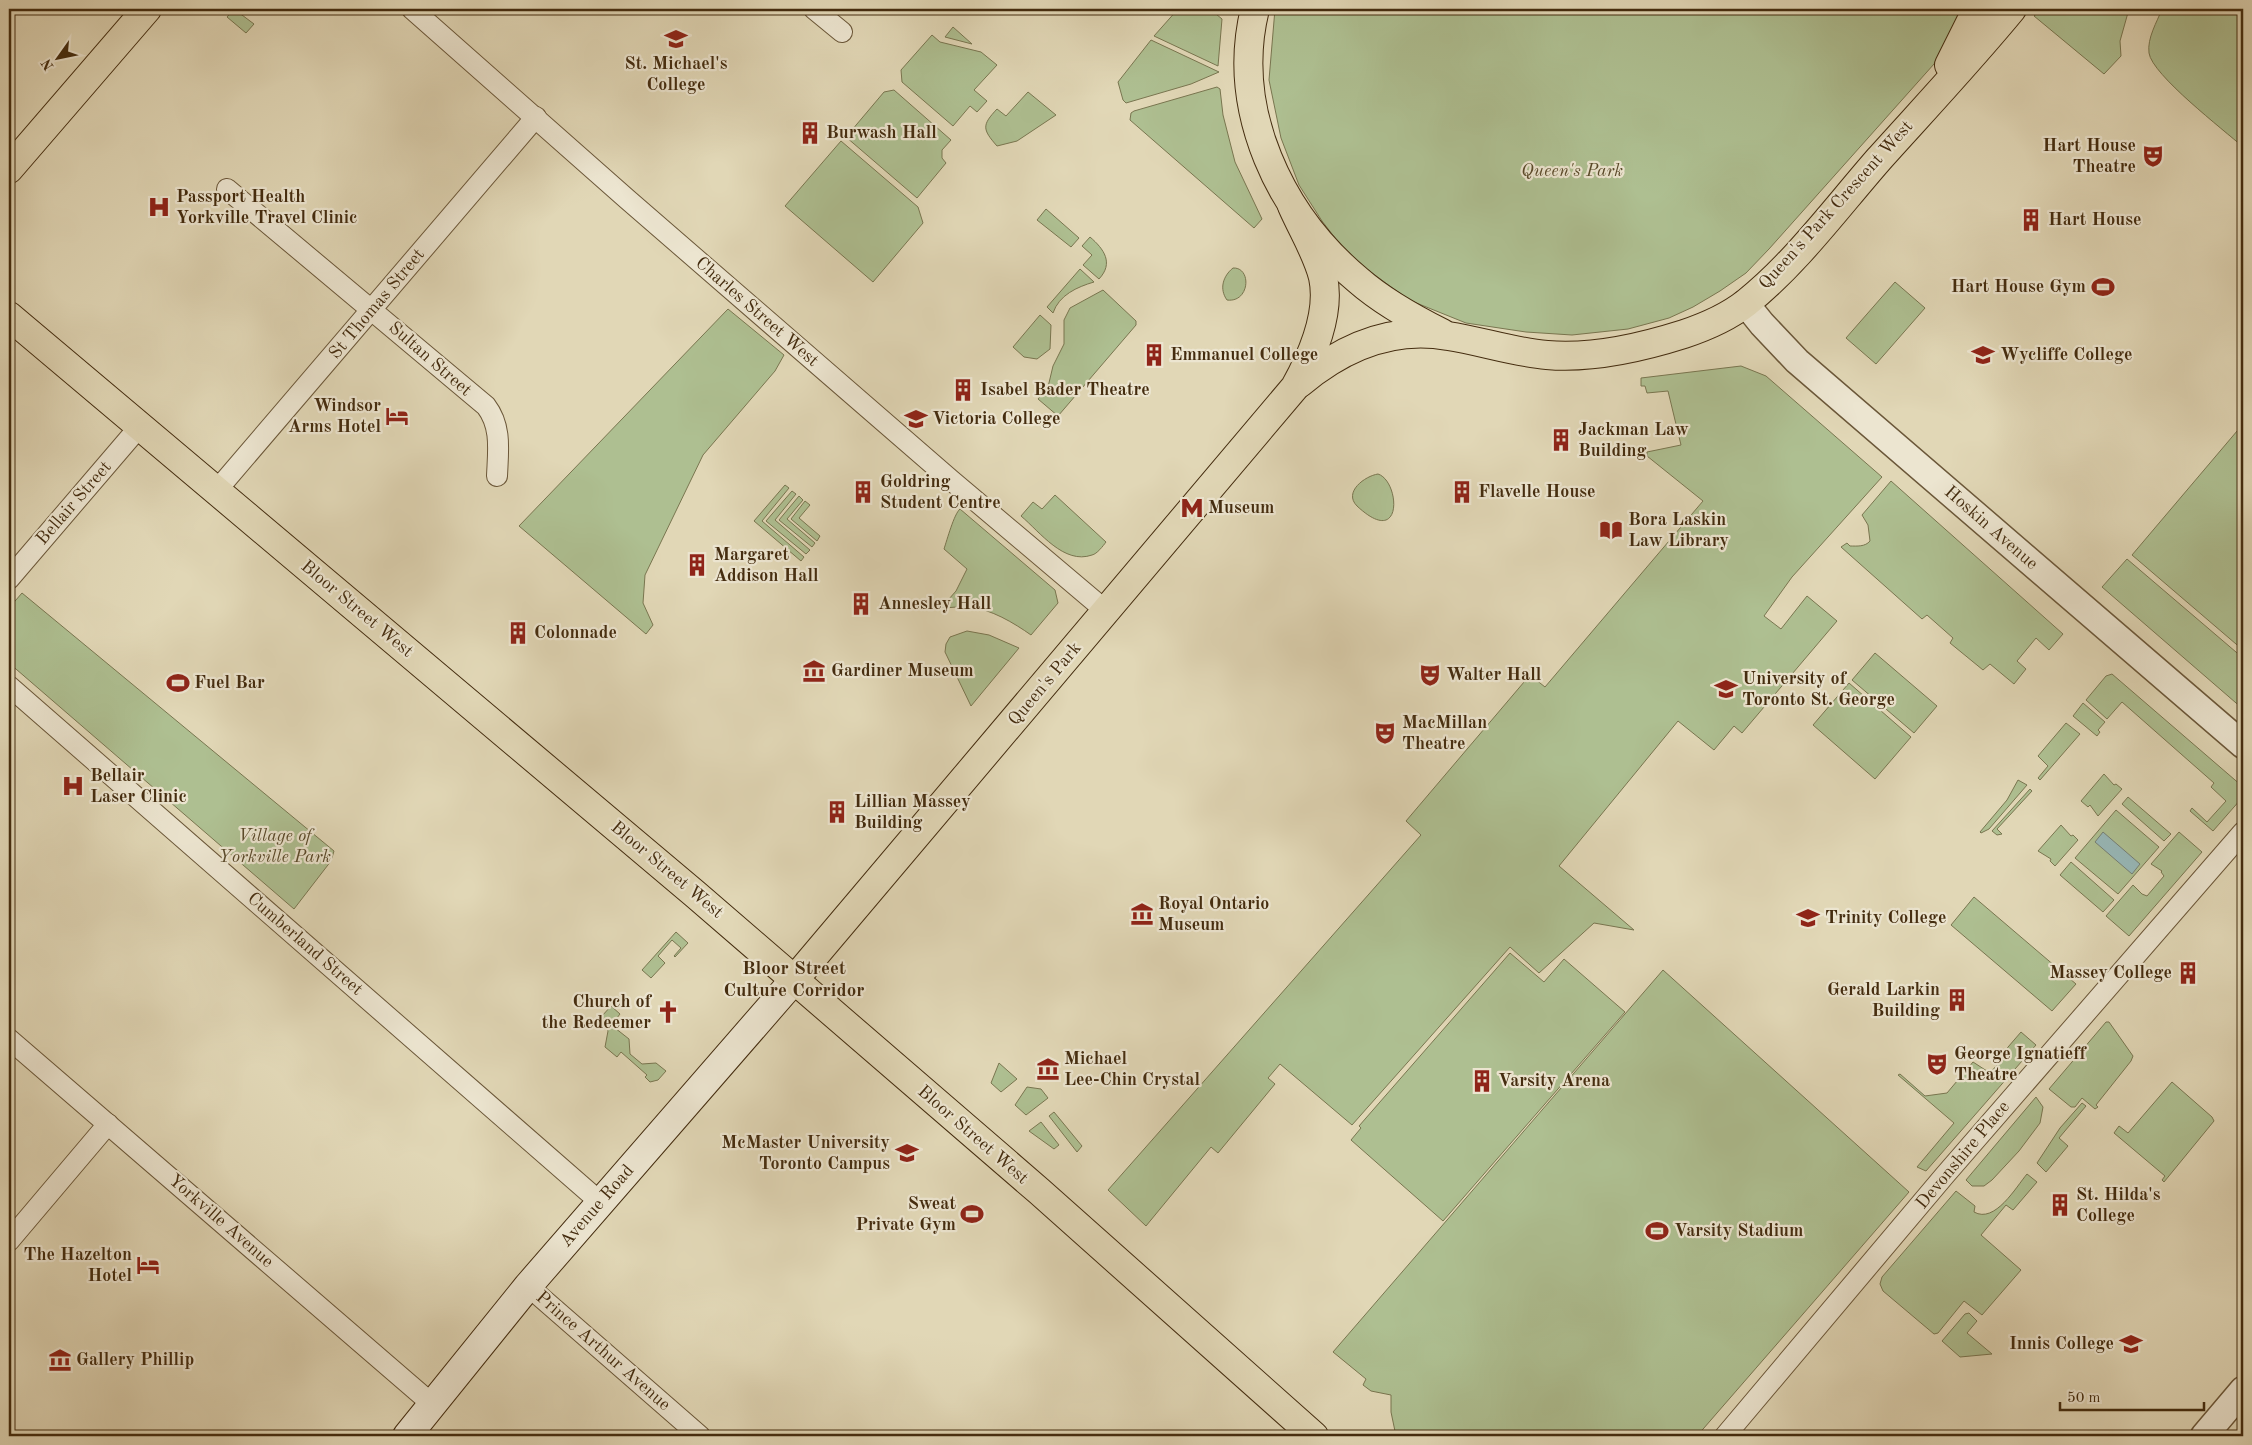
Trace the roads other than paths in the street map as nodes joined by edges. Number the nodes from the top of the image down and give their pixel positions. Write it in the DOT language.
graph roads {
  1 [pos="147,9"];
  2 [pos="814,9"];
  3 [pos="1255,9"];
  4 [pos="1977,9"];
  5 [pos="2012,9"];
  6 [pos="419,15"];
  7 [pos="842,32"];
  8 [pos="1928,104"];
  9 [pos="536,117"];
  10 [pos="9,169"];
  11 [pos="227,188"];
  12 [pos="1292,206"];
  13 [pos="1745,303"];
  14 [pos="372,310"];
  15 [pos="9,316"];
  16 [pos="1448,336"];
  17 [pos="1295,388"];
  18 [pos="140,426"];
  19 [pos="497,476"];
  20 [pos="216,490"];
  21 [pos="9,579"];
  22 [pos="1106,611"];
  23 [pos="9,686"];
  24 [pos="2243,745"];
  25 [pos="2243,832"];
  26 [pos="794,980"];
  27 [pos="9,1039"];
  28 [pos="108,1124"];
  29 [pos="600,1202"];
  30 [pos="9,1241"];
  31 [pos="528,1286"];
  32 [pos="2243,1390"];
  33 [pos="432,1404"];
  34 [pos="407,1436"];
  35 [pos="700,1436"];
  36 [pos="1314,1436"];
  37 [pos="1725,1436"];
  38 [pos="2204,1436"];
  1 -- 10 [label="main road"];
  2 -- 7 [label="street"];
  3 -- 12 [label="main road"];
  4 -- 8 [label="main road"];
  5 -- 8 [label="main road, Queen's Park Crescent West"];
  6 -- 9 [label="street, Charles Street West"];
  8 -- 13 [label="main road, Queen's Park Crescent West"];
  9 -- 14 [label="street, St Thomas Street"];
  9 -- 22 [label="street, Charles Street West"];
  11 -- 14 [label="street, Sultan Street"];
  12 -- 16 [label="main road"];
  12 -- 17 [label="main road, Queen's Park"];
  13 -- 16 [label="main road, Queen's Park Crescent West"];
  13 -- 24 [label="street, Hoskin Avenue"];
  14 -- 19 [label="street, Sultan Street"];
  14 -- 20 [label="street, St Thomas Street"];
  15 -- 18 [label="main road, Bloor Street West"];
  16 -- 17 [label="main road, Queen's Park"];
  17 -- 22 [label="main road, Queen's Park"];
  18 -- 20 [label="main road, Bloor Street West"];
  18 -- 21 [label="street, Bellair Street"];
  20 -- 26 [label="main road, Bloor Street West"];
  22 -- 26 [label="main road, Queen's Park"];
  23 -- 29 [label="street, Cumberland Street"];
  25 -- 37 [label="street, Devonshire Place"];
  26 -- 29 [label="main road, Avenue Road"];
  26 -- 36 [label="main road, Bloor Street West"];
  27 -- 28 [label="street, Yorkville Avenue"];
  28 -- 30 [label="street"];
  28 -- 33 [label="street, Yorkville Avenue"];
  29 -- 31 [label="main road, Avenue Road"];
  31 -- 33 [label="main road, Avenue Road"];
  31 -- 35 [label="street, Prince Arthur Avenue"];
  32 -- 38 [label="street"];
  33 -- 34 [label="main road, Avenue Road"];
}
